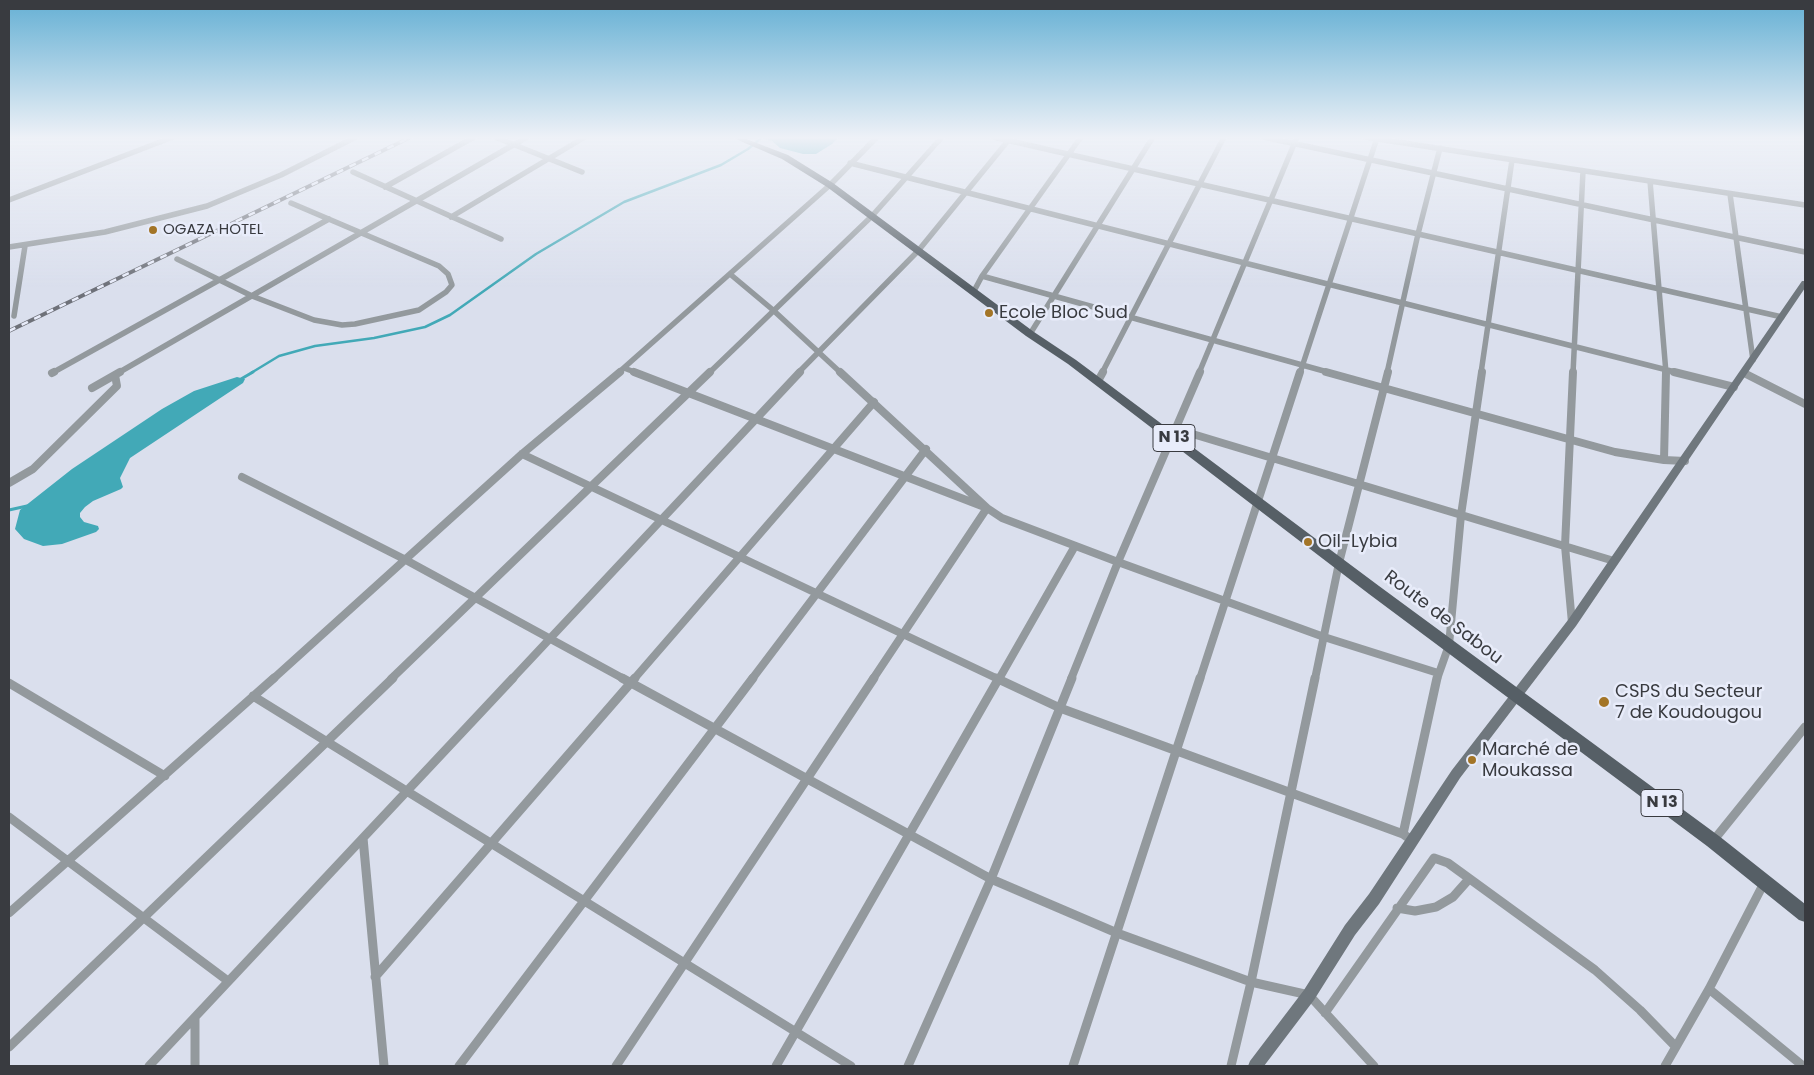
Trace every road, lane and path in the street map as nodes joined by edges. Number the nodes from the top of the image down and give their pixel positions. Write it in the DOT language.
graph roads {
  1 [pos="42,187"];
  2 [pos="252,187"];
  3 [pos="385,187"];
  4 [pos="440,187"];
  5 [pos="501,187"];
  6 [pos="826,187"];
  7 [pos="834,187"];
  8 [pos="897,187"];
  9 [pos="945,187"];
  10 [pos="972,187"];
  11 [pos="1045,187"];
  12 [pos="1121,187"];
  13 [pos="1198,187"];
  14 [pos="1214,187"];
  15 [pos="1275,187"];
  16 [pos="1360,187"];
  17 [pos="1430,187"];
  18 [pos="1499,187"];
  19 [pos="1582,187"];
  20 [pos="1651,187"];
  21 [pos="1688,187"];
  22 [pos="1508,189"];
  23 [pos="967,193"];
  24 [pos="1730,194"];
  25 [pos="9,200"];
  26 [pos="1270,200"];
  27 [pos="416,201"];
  28 [pos="291,203"];
  29 [pos="1581,204"];
  30 [pos="1805,205"];
  31 [pos="1030,209"];
  32 [pos="872,216"];
  33 [pos="451,217"];
  34 [pos="1350,218"];
  35 [pos="329,219"];
  36 [pos="1654,220"];
  37 [pos="1098,226"];
  38 [pos="361,233"];
  39 [pos="1418,234"];
  40 [pos="1737,238"];
  41 [pos="501,239"];
  42 [pos="1168,244"];
  43 [pos="25,246"];
  44 [pos="9,247"];
  45 [pos="918,252"];
  46 [pos="1499,252"];
  47 [pos="1805,252"];
  48 [pos="177,259"];
  49 [pos="1244,263"];
  50 [pos="1579,270"];
  51 [pos="730,274"];
  52 [pos="982,276"];
  53 [pos="219,280"];
  54 [pos="1805,283"];
  55 [pos="1328,284"];
  56 [pos="1659,289"];
  57 [pos="974,291"];
  58 [pos="252,296"];
  59 [pos="1054,296"];
  60 [pos="1402,303"];
  61 [pos="1746,309"];
  62 [pos="773,310"];
  63 [pos="14,316"];
  64 [pos="1782,317"];
  65 [pos="1130,318"];
  66 [pos="1489,325"];
  67 [pos="1030,334"];
  68 [pos="1212,340"];
  69 [pos="1576,347"];
  70 [pos="818,352"];
  71 [pos="1753,360"];
  72 [pos="1302,365"];
  73 [pos="624,368"];
  74 [pos="1666,370"];
  75 [pos="52,373"];
  76 [pos="1744,373"];
  77 [pos="115,375"];
  78 [pos="1098,382"];
  79 [pos="1734,387"];
  80 [pos="92,388"];
  81 [pos="1384,388"];
  82 [pos="688,393"];
  83 [pos="874,402"];
  84 [pos="1805,404"];
  85 [pos="1476,413"];
  86 [pos="756,419"];
  87 [pos="1174,433"];
  88 [pos="1571,440"];
  89 [pos="833,449"];
  90 [pos="926,449"];
  91 [pos="522,454"];
  92 [pos="1273,458"];
  93 [pos="1664,460"];
  94 [pos="1685,461"];
  95 [pos="906,476"];
  96 [pos="242,477"];
  97 [pos="9,483"];
  98 [pos="1358,484"];
  99 [pos="590,487"];
  100 [pos="1257,501"];
  101 [pos="987,508"];
  102 [pos="1461,515"];
  103 [pos="661,520"];
  104 [pos="1075,546"];
  105 [pos="1565,546"];
  106 [pos="739,557"];
  107 [pos="404,559"];
  108 [pos="1614,561"];
  109 [pos="1118,562"];
  110 [pos="1339,563"];
  111 [pos="817,594"];
  112 [pos="475,598"];
  113 [pos="1224,600"];
  114 [pos="1572,622"];
  115 [pos="903,635"];
  116 [pos="1324,636"];
  117 [pos="550,639"];
  118 [pos="1449,645"];
  119 [pos="1438,673"];
  120 [pos="998,680"];
  121 [pos="630,682"];
  122 [pos="9,683"];
  123 [pos="253,696"];
  124 [pos="1515,696"];
  125 [pos="1060,708"];
  126 [pos="1805,727"];
  127 [pos="714,728"];
  128 [pos="326,741"];
  129 [pos="1176,750"];
  130 [pos="165,776"];
  131 [pos="807,779"];
  132 [pos="407,791"];
  133 [pos="1290,792"];
  134 [pos="9,817"];
  135 [pos="910,835"];
  136 [pos="1408,837"];
  137 [pos="363,838"];
  138 [pos="1713,841"];
  139 [pos="491,844"];
  140 [pos="68,861"];
  141 [pos="991,879"];
  142 [pos="1469,879"];
  143 [pos="1764,882"];
  144 [pos="584,901"];
  145 [pos="1398,908"];
  146 [pos="9,913"];
  147 [pos="1805,914"];
  148 [pos="143,917"];
  149 [pos="1117,933"];
  150 [pos="684,963"];
  151 [pos="375,977"];
  152 [pos="228,981"];
  153 [pos="1251,982"];
  154 [pos="1709,989"];
  155 [pos="1309,995"];
  156 [pos="1325,1013"];
  157 [pos="195,1017"];
  158 [pos="796,1032"];
  159 [pos="9,1047"];
  160 [pos="1676,1047"];
  161 [pos="149,1066"];
  162 [pos="195,1066"];
  163 [pos="384,1066"];
  164 [pos="459,1066"];
  165 [pos="616,1066"];
  166 [pos="776,1066"];
  167 [pos="852,1066"];
  168 [pos="908,1066"];
  169 [pos="1072,1066"];
  170 [pos="1231,1066"];
  171 [pos="1255,1066"];
  172 [pos="1374,1066"];
  173 [pos="1665,1066"];
  174 [pos="1803,1066"];
  1 -- 25 [label="street"];
  2 -- 43 [label="street"];
  3 -- 27 [label="street"];
  4 -- 27 [label="street"];
  5 -- 33 [label="street"];
  6 -- 51 [label="street"];
  7 -- 32 [label="main road, Route de Sabou / N 13"];
  8 -- 32 [label="street"];
  9 -- 23 [label="street"];
  10 -- 23 [label="street"];
  11 -- 31 [label="street"];
  12 -- 37 [label="street"];
  13 -- 42 [label="street"];
  14 -- 26 [label="street"];
  15 -- 26 [label="street"];
  16 -- 34 [label="street"];
  17 -- 39 [label="street"];
  18 -- 22 [label="street"];
  19 -- 29 [label="street"];
  20 -- 36 [label="street"];
  21 -- 24 [label="street"];
  22 -- 29 [label="street"];
  22 -- 46 [label="street"];
  23 -- 31 [label="street"];
  23 -- 45 [label="street"];
  24 -- 30 [label="street"];
  24 -- 40 [label="street"];
  26 -- 34 [label="street"];
  26 -- 49 [label="street"];
  27 -- 33 [label="street"];
  27 -- 38 [label="street"];
  28 -- 35 [label="street"];
  29 -- 36 [label="street"];
  29 -- 50 [label="street"];
  31 -- 37 [label="street"];
  31 -- 52 [label="street"];
  32 -- 45 [label="main road, Route de Sabou / N 13"];
  32 -- 62 [label="street"];
  33 -- 41 [label="street"];
  34 -- 39 [label="street"];
  34 -- 55 [label="street"];
  35 -- 38 [label="street"];
  35 -- 53 [label="street"];
  36 -- 40 [label="street"];
  36 -- 56 [label="street"];
  37 -- 42 [label="street"];
  37 -- 59 [label="street"];
  38 -- 58 [label="street"];
  38 -- 58 [label="street"];
  39 -- 46 [label="street"];
  39 -- 60 [label="street"];
  40 -- 47 [label="street"];
  40 -- 61 [label="street"];
  42 -- 49 [label="street"];
  42 -- 65 [label="street"];
  43 -- 44 [label="street"];
  43 -- 63 [label="street"];
  45 -- 57 [label="main road, Route de Sabou / N 13"];
  45 -- 70 [label="street"];
  46 -- 50 [label="street"];
  46 -- 66 [label="street"];
  48 -- 53 [label="street"];
  49 -- 55 [label="street"];
  49 -- 68 [label="street"];
  50 -- 56 [label="street"];
  50 -- 69 [label="street"];
  51 -- 62 [label="street"];
  51 -- 73 [label="street"];
  52 -- 57 [label="street"];
  52 -- 59 [label="street"];
  53 -- 58 [label="street"];
  53 -- 75 [label="street"];
  54 -- 64 [label="street"];
  55 -- 60 [label="street"];
  55 -- 72 [label="street"];
  56 -- 61 [label="street"];
  56 -- 74 [label="street"];
  57 -- 67 [label="main road, Route de Sabou / N 13"];
  58 -- 77 [label="street"];
  59 -- 65 [label="street"];
  59 -- 67 [label="street"];
  60 -- 66 [label="street"];
  60 -- 81 [label="street"];
  61 -- 64 [label="street"];
  61 -- 71 [label="street"];
  62 -- 70 [label="street"];
  62 -- 82 [label="street"];
  64 -- 71 [label="street"];
  65 -- 68 [label="street"];
  65 -- 78 [label="street"];
  66 -- 69 [label="street"];
  66 -- 85 [label="street"];
  67 -- 78 [label="main road, Route de Sabou / N 13"];
  68 -- 72 [label="street"];
  68 -- 87 [label="street"];
  69 -- 74 [label="street"];
  69 -- 88 [label="street"];
  70 -- 83 [label="street"];
  70 -- 86 [label="street"];
  71 -- 76 [label="street"];
  72 -- 81 [label="street"];
  72 -- 92 [label="street"];
  73 -- 82 [label="street"];
  73 -- 91 [label="street"];
  74 -- 79 [label="street"];
  74 -- 93 [label="street"];
  76 -- 79 [label="street"];
  76 -- 84 [label="street"];
  77 -- 80 [label="street"];
  77 -- 97 [label="street"];
  78 -- 87 [label="main road, Route de Sabou / N 13"];
  79 -- 94 [label="street"];
  81 -- 85 [label="street"];
  81 -- 98 [label="street"];
  82 -- 86 [label="street"];
  82 -- 99 [label="street"];
  83 -- 89 [label="street"];
  83 -- 90 [label="street"];
  85 -- 88 [label="street"];
  85 -- 102 [label="street"];
  86 -- 89 [label="street"];
  86 -- 103 [label="street"];
  87 -- 92 [label="street"];
  87 -- 100 [label="main road, Route de Sabou / N 13"];
  87 -- 109 [label="street"];
  88 -- 93 [label="street"];
  88 -- 105 [label="street"];
  89 -- 95 [label="street"];
  89 -- 106 [label="street"];
  90 -- 95 [label="street"];
  90 -- 101 [label="street"];
  91 -- 99 [label="street"];
  91 -- 107 [label="street"];
  92 -- 98 [label="street"];
  92 -- 100 [label="street"];
  93 -- 94 [label="street"];
  94 -- 108 [label="street"];
  95 -- 101 [label="street"];
  95 -- 111 [label="street"];
  96 -- 107 [label="street"];
  98 -- 102 [label="street"];
  98 -- 110 [label="street"];
  99 -- 103 [label="street"];
  99 -- 112 [label="street"];
  100 -- 110 [label="main road, Route de Sabou / N 13"];
  100 -- 113 [label="street"];
  101 -- 104 [label="street"];
  101 -- 115 [label="street"];
  102 -- 105 [label="street"];
  102 -- 118 [label="street"];
  103 -- 106 [label="street"];
  103 -- 117 [label="street"];
  104 -- 109 [label="street"];
  104 -- 120 [label="street"];
  105 -- 108 [label="street"];
  105 -- 114 [label="street"];
  106 -- 111 [label="street"];
  106 -- 121 [label="street"];
  107 -- 112 [label="street"];
  107 -- 123 [label="street"];
  108 -- 114 [label="street"];
  109 -- 113 [label="street"];
  109 -- 125 [label="street"];
  110 -- 116 [label="street"];
  110 -- 118 [label="main road, Route de Sabou / N 13"];
  111 -- 115 [label="street"];
  111 -- 127 [label="street"];
  112 -- 117 [label="street"];
  112 -- 128 [label="street"];
  113 -- 116 [label="street"];
  113 -- 129 [label="street"];
  114 -- 124 [label="street"];
  115 -- 120 [label="street"];
  115 -- 131 [label="street"];
  116 -- 119 [label="street"];
  116 -- 133 [label="street"];
  117 -- 121 [label="street"];
  117 -- 132 [label="street"];
  118 -- 119 [label="street"];
  118 -- 124 [label="main road, Route de Sabou / N 13"];
  119 -- 136 [label="street"];
  120 -- 125 [label="street"];
  120 -- 135 [label="street"];
  121 -- 127 [label="street"];
  121 -- 139 [label="street"];
  122 -- 130 [label="street"];
  123 -- 128 [label="street"];
  123 -- 130 [label="street"];
  124 -- 136 [label="street"];
  124 -- 138 [label="main road, Route de Sabou / N 13"];
  125 -- 129 [label="street"];
  125 -- 141 [label="street"];
  126 -- 138 [label="street"];
  127 -- 131 [label="street"];
  127 -- 144 [label="street"];
  128 -- 132 [label="street"];
  128 -- 148 [label="street"];
  129 -- 133 [label="street"];
  129 -- 149 [label="street"];
  130 -- 140 [label="street"];
  131 -- 135 [label="street"];
  131 -- 150 [label="street"];
  132 -- 137 [label="street"];
  132 -- 139 [label="street"];
  133 -- 136 [label="street"];
  133 -- 153 [label="street"];
  134 -- 140 [label="street"];
  135 -- 141 [label="street"];
  135 -- 158 [label="street"];
  136 -- 155 [label="street"];
  137 -- 151 [label="street"];
  137 -- 152 [label="street"];
  138 -- 143 [label="main road, Route de Sabou / N 13"];
  139 -- 144 [label="street"];
  139 -- 151 [label="street"];
  140 -- 146 [label="street"];
  140 -- 148 [label="street"];
  141 -- 149 [label="street"];
  141 -- 168 [label="street"];
  142 -- 145 [label="street"];
  142 -- 145 [label="street"];
  142 -- 160 [label="street"];
  143 -- 147 [label="main road, Route de Sabou / N 13"];
  143 -- 154 [label="street"];
  144 -- 150 [label="street"];
  144 -- 164 [label="street"];
  145 -- 156 [label="street"];
  148 -- 152 [label="street"];
  148 -- 159 [label="street"];
  149 -- 153 [label="street"];
  149 -- 169 [label="street"];
  150 -- 158 [label="street"];
  150 -- 165 [label="street"];
  151 -- 163 [label="street"];
  152 -- 157 [label="street"];
  153 -- 155 [label="street"];
  153 -- 170 [label="street"];
  154 -- 160 [label="street"];
  154 -- 174 [label="street"];
  155 -- 156 [label="street"];
  155 -- 171 [label="street"];
  156 -- 172 [label="street"];
  157 -- 161 [label="street"];
  157 -- 162 [label="street"];
  158 -- 166 [label="street"];
  158 -- 167 [label="street"];
  160 -- 173 [label="street"];
}
